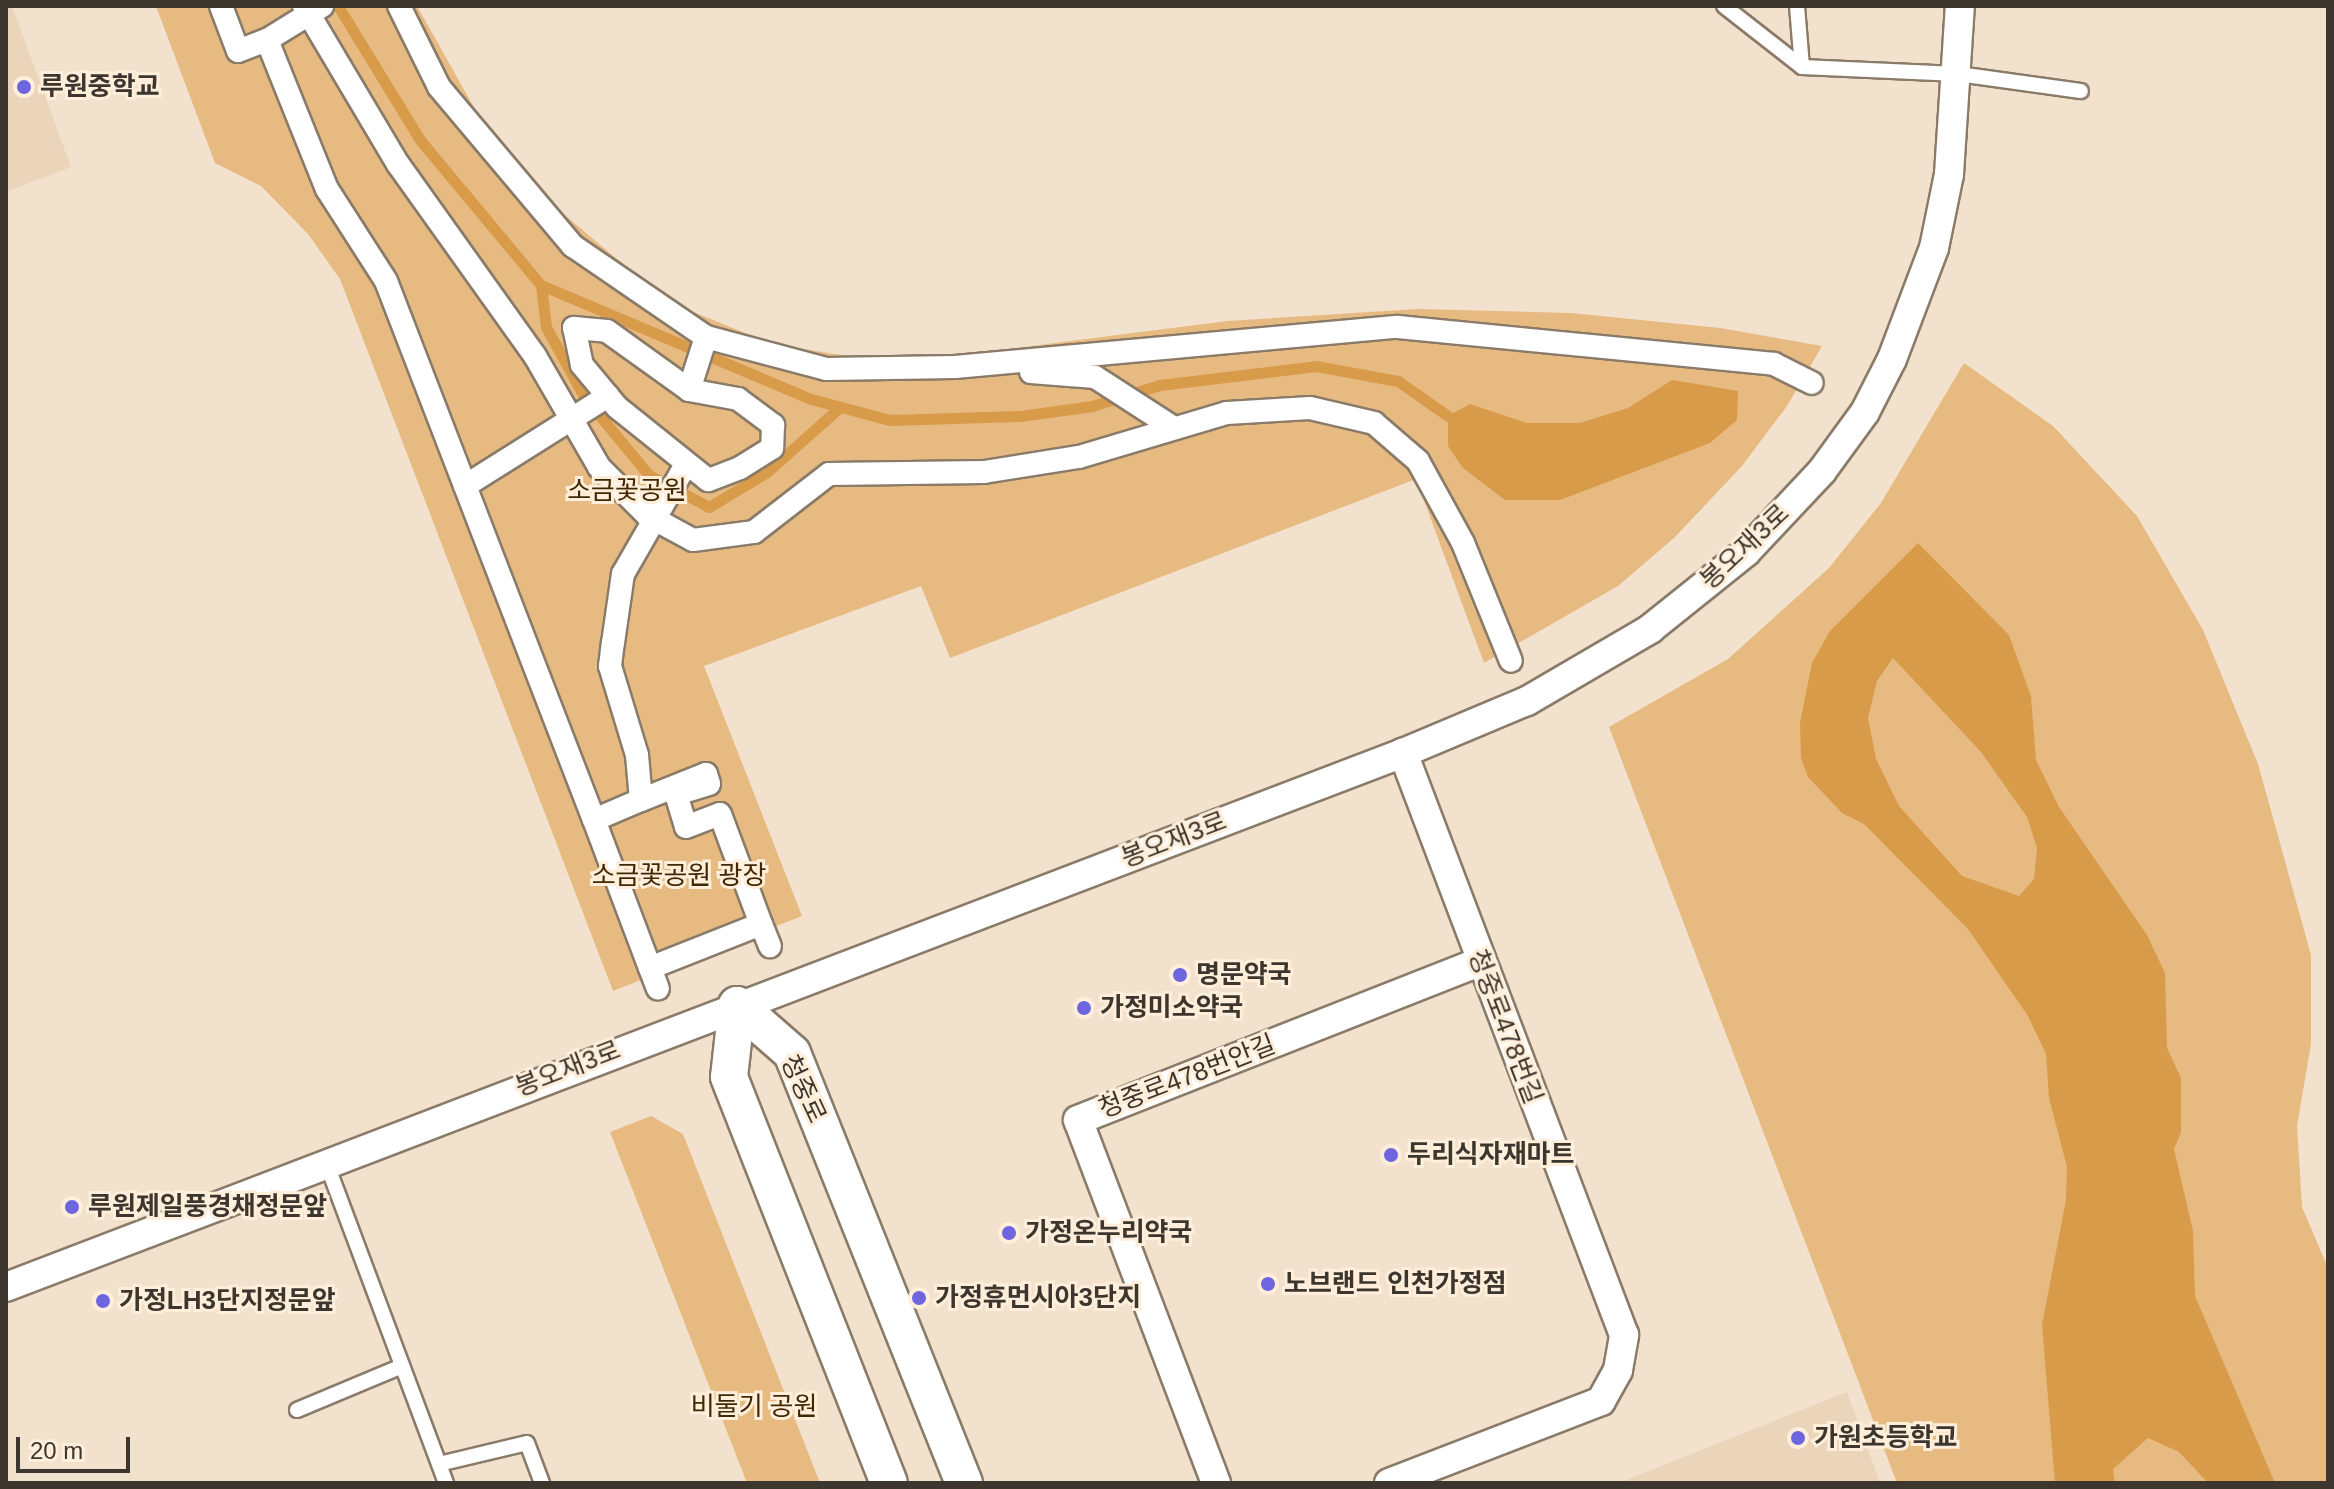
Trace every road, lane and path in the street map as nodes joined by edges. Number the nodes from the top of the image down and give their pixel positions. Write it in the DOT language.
graph roads {
  1 [pos="221,6"];
  2 [pos="399,6"];
  3 [pos="1724,6"];
  4 [pos="1797,6"];
  5 [pos="1960,6"];
  6 [pos="311,9"];
  7 [pos="267,40"];
  8 [pos="1802,67"];
  9 [pos="1958,74"];
  10 [pos="2081,91"];
  11 [pos="706,337"];
  12 [pos="955,367"];
  13 [pos="1812,383"];
  14 [pos="689,390"];
  15 [pos="608,396"];
  16 [pos="573,420"];
  17 [pos="1174,428"];
  18 [pos="685,466"];
  19 [pos="465,486"];
  20 [pos="658,520"];
  21 [pos="1511,661"];
  22 [pos="1403,753"];
  23 [pos="641,800"];
  24 [pos="594,820"];
  25 [pos="761,924"];
  26 [pos="770,946"];
  27 [pos="1479,962"];
  28 [pos="737,1005"];
  29 [pos="326,1162"];
  30 [pos="6,1287"];
  31 [pos="402,1366"];
  32 [pos="297,1410"];
  33 [pos="439,1464"];
  34 [pos="446,1483"];
  35 [pos="542,1483"];
  36 [pos="889,1483"];
  37 [pos="964,1483"];
  38 [pos="1216,1483"];
  39 [pos="1389,1483"];
  1 -- 7 [label="street"];
  2 -- 11 [label="street"];
  3 -- 8 [label="lane"];
  4 -- 8 [label="lane"];
  5 -- 9 [label="street, 봉오재3로"];
  6 -- 7 [label="street"];
  6 -- 16 [label="street"];
  7 -- 19 [label="street"];
  8 -- 9 [label="lane"];
  9 -- 10 [label="lane"];
  9 -- 22 [label="street, 봉오재3로"];
  11 -- 12 [label="street"];
  11 -- 14 [label="street"];
  12 -- 13 [label="street"];
  12 -- 17 [label="street"];
  14 -- 15 [label="street"];
  14 -- 18 [label="street"];
  15 -- 16 [label="street"];
  15 -- 18 [label="street"];
  16 -- 19 [label="street"];
  16 -- 20 [label="street"];
  17 -- 20 [label="street"];
  17 -- 21 [label="street"];
  18 -- 20 [label="street"];
  19 -- 24 [label="street"];
  20 -- 23 [label="street"];
  22 -- 27 [label="street, 청중로478번길"];
  22 -- 28 [label="street, 봉오재3로"];
  23 -- 24 [label="street"];
  23 -- 25 [label="street"];
  24 -- 25 [label="street"];
  25 -- 26 [label="street"];
  27 -- 38 [label="street, 청중로478번안길"];
  27 -- 39 [label="street, 청중로478번길"];
  28 -- 29 [label="street, 봉오재3로"];
  28 -- 36 [label="street"];
  28 -- 37 [label="street, 청중로"];
  29 -- 30 [label="street, 봉오재3로"];
  29 -- 31 [label="lane"];
  31 -- 32 [label="lane"];
  31 -- 33 [label="lane"];
  33 -- 34 [label="lane"];
  33 -- 35 [label="lane"];
}
